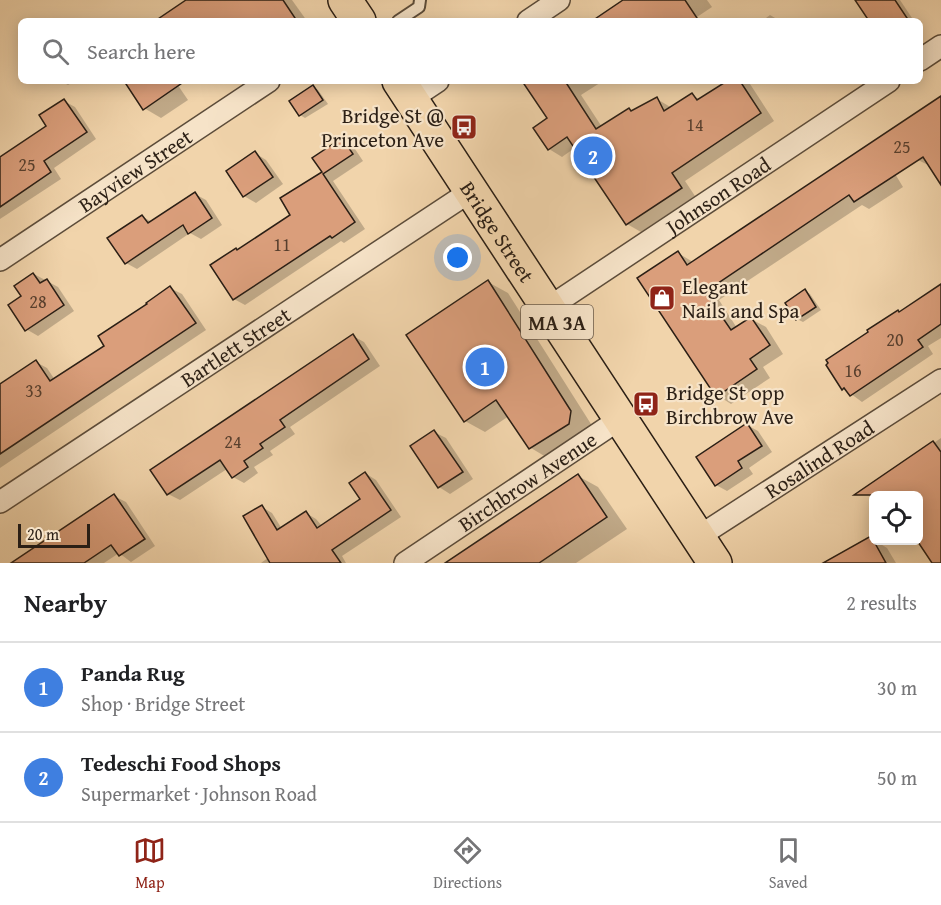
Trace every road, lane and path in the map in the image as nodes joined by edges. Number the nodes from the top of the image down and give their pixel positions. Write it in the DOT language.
graph roads {
  1 [pos="345,0"];
  2 [pos="420,0"];
  3 [pos="560,0"];
  4 [pos="357,18"];
  5 [pos="402,18"];
  6 [pos="533,18"];
  7 [pos="941,46"];
  8 [pos="923,58"];
  9 [pos="264,84"];
  10 [pos="427,84"];
  11 [pos="884,84"];
  12 [pos="405,90"];
  13 [pos="471,191"];
  14 [pos="0,260"];
  15 [pos="548,308"];
  16 [pos="941,380"];
  17 [pos="620,419"];
  18 [pos="0,502"];
  19 [pos="707,550"];
  20 [pos="405,563"];
  1 -- 4 [label="main road"];
  2 -- 5 [label="lane"];
  3 -- 6 [label="street"];
  7 -- 8 [label="street"];
  9 -- 14 [label="street, Bayview Street"];
  10 -- 12 [label="street"];
  11 -- 15 [label="street, Johnson Road"];
  12 -- 13 [label="main road, Bridge Street / MA 3A"];
  13 -- 15 [label="main road, Bridge Street / MA 3A"];
  13 -- 18 [label="street, Bartlett Street"];
  15 -- 17 [label="main road, Bridge Street / MA 3A"];
  16 -- 19 [label="street, Rosalind Road"];
  17 -- 19 [label="main road, Bridge Street / MA 3A"];
  17 -- 20 [label="street, Birchbrow Avenue"];
}
